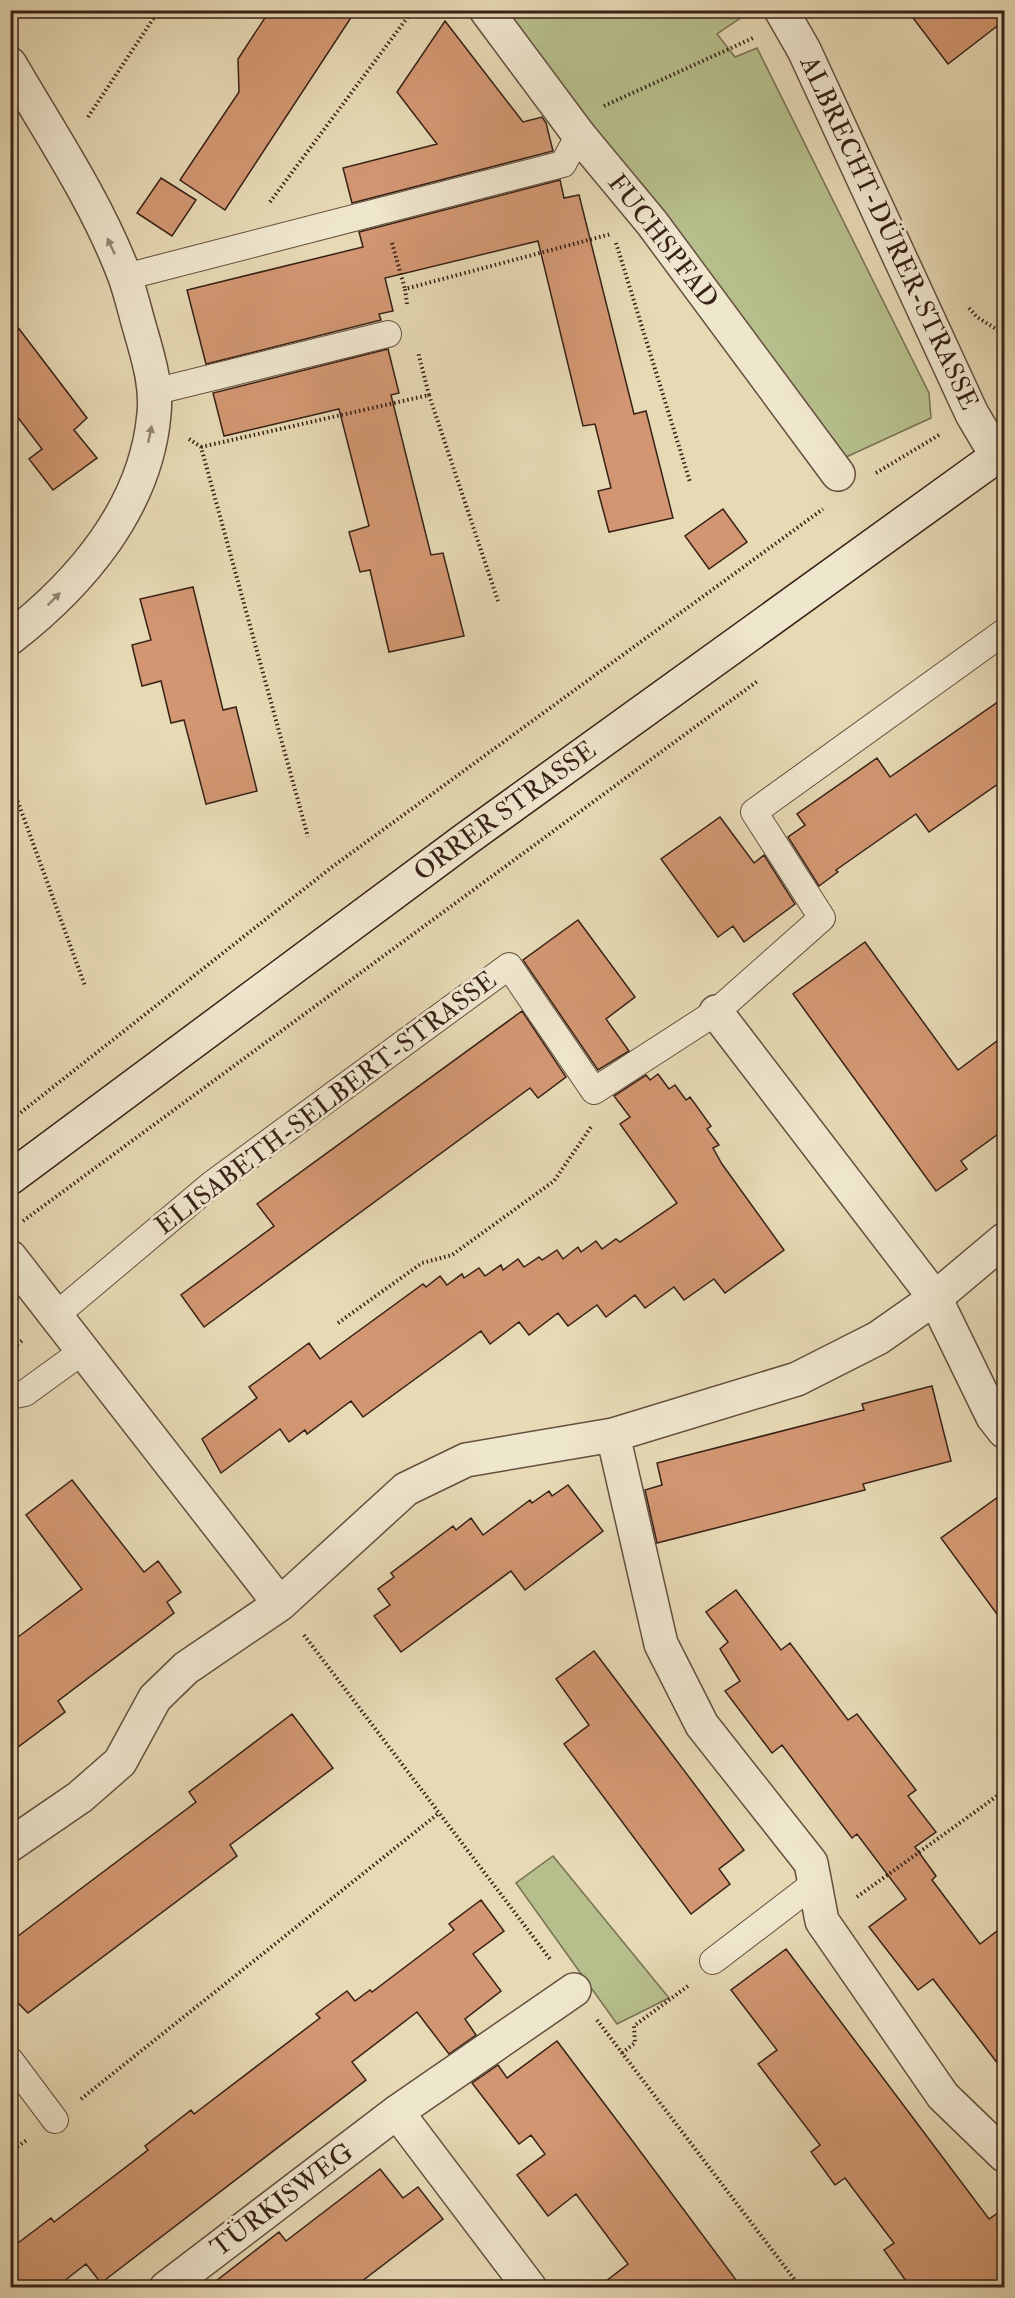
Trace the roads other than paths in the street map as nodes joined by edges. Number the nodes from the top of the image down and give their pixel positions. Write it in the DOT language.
graph roads {
  1 [pos="486,10"];
  2 [pos="784,17"];
  3 [pos="10,64"];
  4 [pos="575,128"];
  5 [pos="125,277"];
  6 [pos="388,334"];
  7 [pos="154,403"];
  8 [pos="1000,454"];
  9 [pos="845,486"];
  10 [pos="1005,632"];
  11 [pos="10,638"];
  12 [pos="716,1012"];
  13 [pos="10,1178"];
  14 [pos="1005,1240"];
  15 [pos="10,1257"];
  16 [pos="935,1298"];
  17 [pos="55,1316"];
  18 [pos="82,1351"];
  19 [pos="10,1396"];
  20 [pos="1005,1431"];
  21 [pos="613,1435"];
  22 [pos="280,1604"];
  23 [pos="10,1845"];
  24 [pos="815,1884"];
  25 [pos="713,1961"];
  26 [pos="574,1990"];
  27 [pos="10,2060"];
  28 [pos="398,2112"];
  29 [pos="55,2120"];
  30 [pos="1005,2155"];
  31 [pos="166,2288"];
  32 [pos="530,2288"];
  1 -- 4 [label="street, FUCHSPFAD"];
  2 -- 8 [label="street, ALBRECHT-DÜRER-STRASSE"];
  5 -- 3 [label="street, one-way"];
  4 -- 5 [label="lane"];
  4 -- 9 [label="street, FUCHSPFAD"];
  5 -- 7 [label="street"];
  6 -- 7 [label="lane"];
  11 -- 7 [label="street, one-way"];
  8 -- 13 [label="street, ORRER STRASSE"];
  10 -- 12 [label="lane"];
  12 -- 16 [label="street"];
  12 -- 17 [label="lane, ELISABETH-SELBERT-STRASSE"];
  14 -- 16 [label="street"];
  15 -- 17 [label="street"];
  16 -- 20 [label="street"];
  16 -- 21 [label="street"];
  17 -- 18 [label="street"];
  18 -- 19 [label="lane"];
  18 -- 22 [label="street"];
  21 -- 22 [label="street"];
  21 -- 24 [label="street"];
  22 -- 23 [label="street"];
  24 -- 25 [label="lane"];
  24 -- 30 [label="street"];
  26 -- 28 [label="street, TÜRKISWEG"];
  27 -- 29 [label="lane"];
  28 -- 31 [label="street, TÜRKISWEG"];
  28 -- 32 [label="street"];
}
